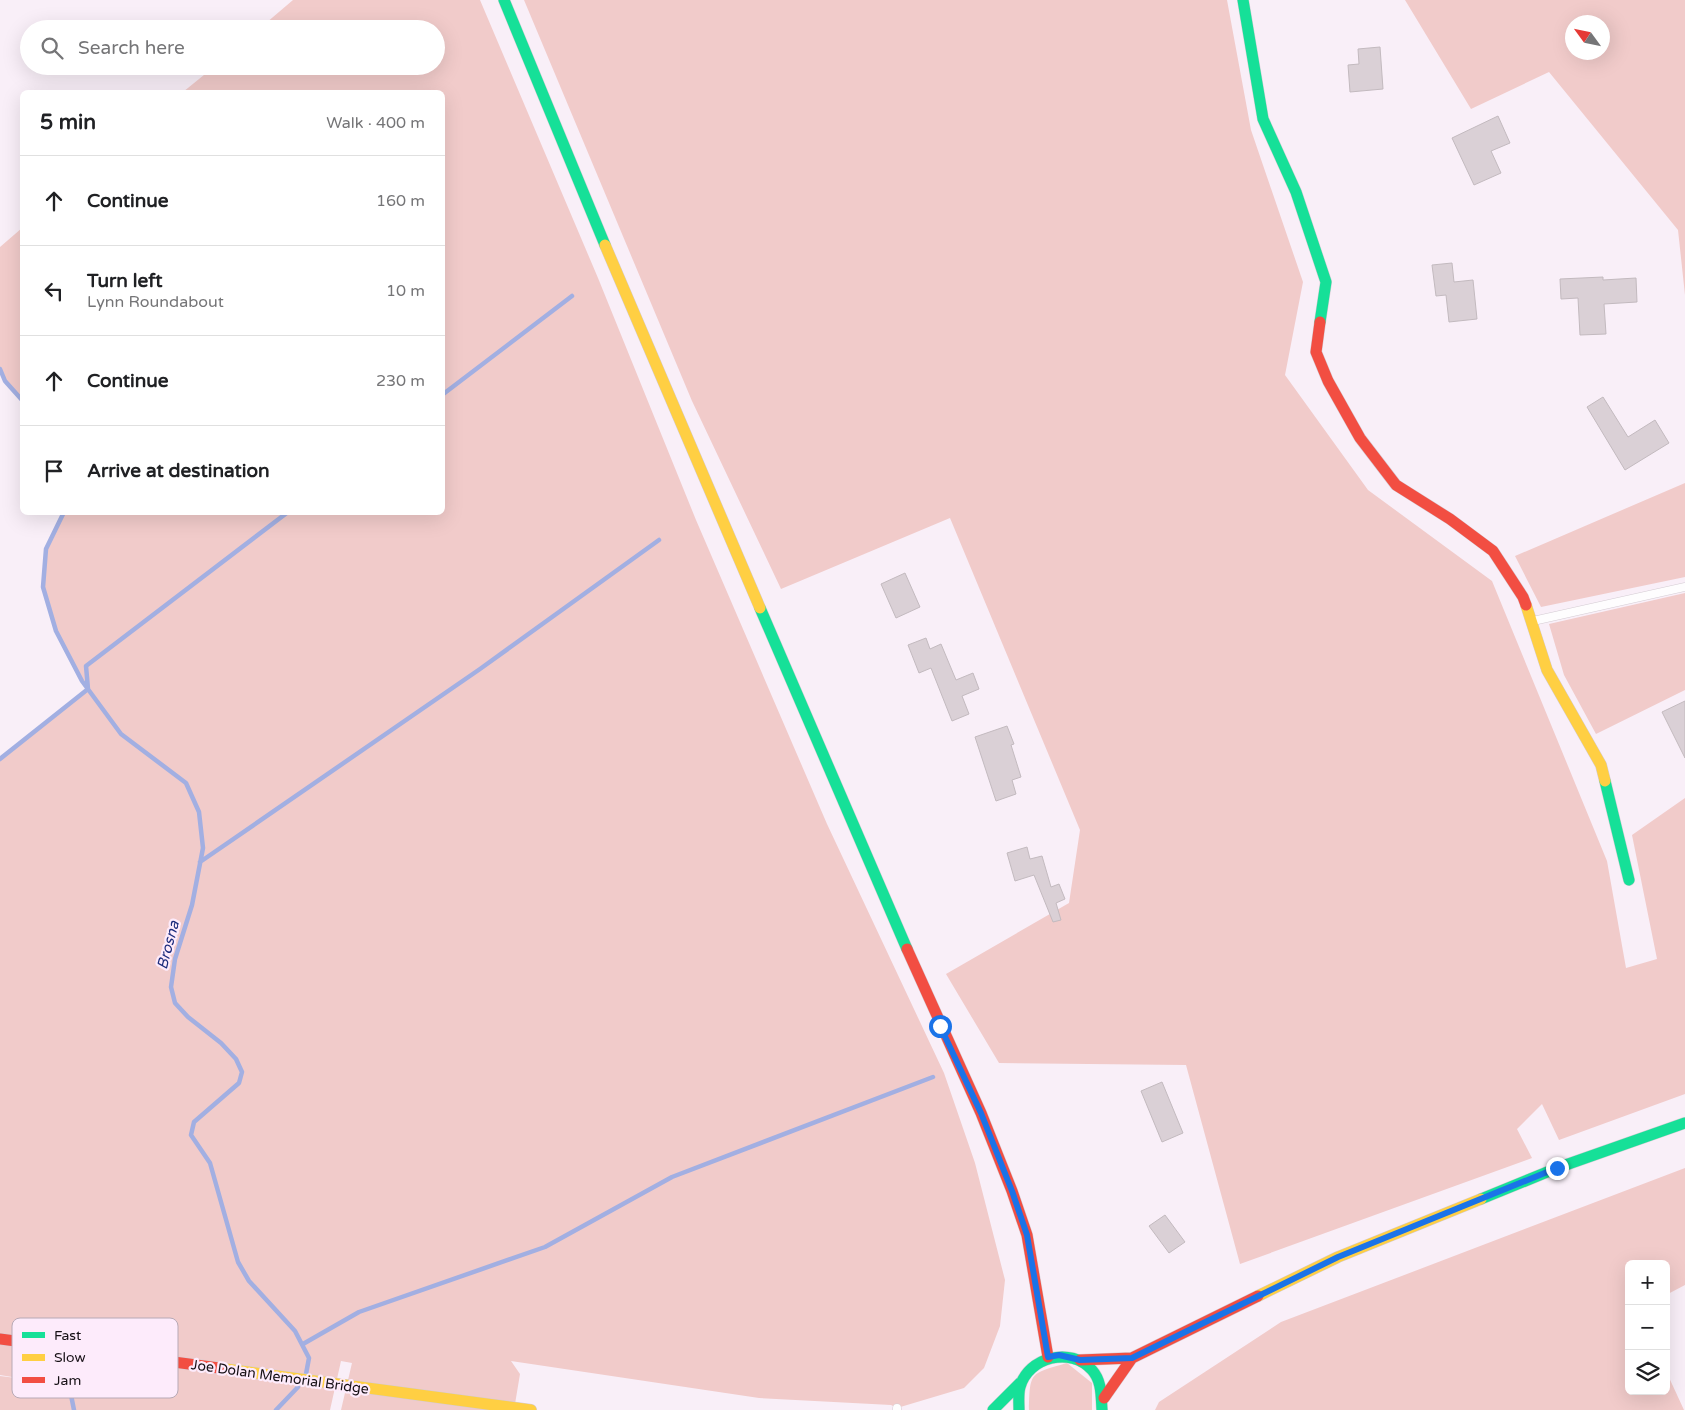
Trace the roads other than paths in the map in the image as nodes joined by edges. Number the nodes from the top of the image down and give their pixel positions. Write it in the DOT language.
graph roads {
  1 [pos="504,0"];
  2 [pos="1243,0"];
  3 [pos="1685,587"];
  4 [pos="1531,621"];
  5 [pos="1629,880"];
  6 [pos="1685,1123"];
  7 [pos="1048,1357"];
  8 [pos="1132,1358"];
  9 [pos="1080,1360"];
  10 [pos="178,1363"];
  11 [pos="1020,1383"];
  12 [pos="1104,1398"];
  13 [pos="531,1410"];
  14 [pos="993,1410"];
  15 [pos="1019,1410"];
  16 [pos="1102,1410"];
  1 -- 7 [label="street"];
  2 -- 4 [label="street"];
  3 -- 4 [label="lane"];
  4 -- 5 [label="street"];
  6 -- 8 [label="street"];
  7 -- 9 [label="street"];
  7 -- 11 [label="street"];
  8 -- 9 [label="street"];
  8 -- 12 [label="street"];
  9 -- 12 [label="street"];
  10 -- 13 [label="street, Joe Dolan Memorial Bridge"];
  11 -- 14 [label="street"];
  11 -- 15 [label="street"];
  12 -- 16 [label="street"];
}
